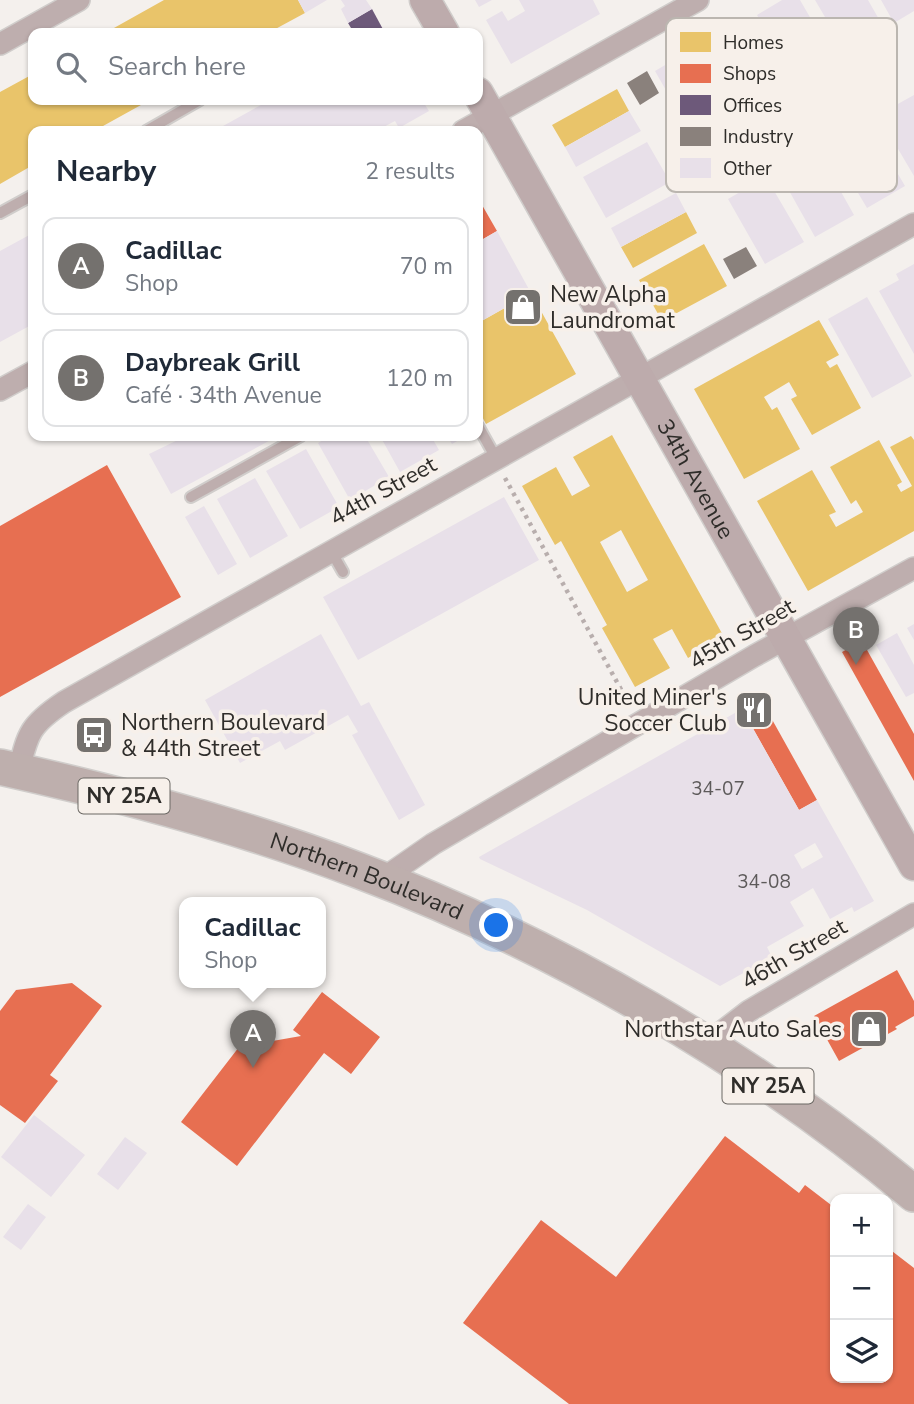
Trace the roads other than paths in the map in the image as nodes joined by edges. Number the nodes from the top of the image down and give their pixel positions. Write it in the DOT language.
graph roads {
  1 [pos="79,0"];
  2 [pos="425,0"];
  3 [pos="698,0"];
  4 [pos="28,28"];
  5 [pos="29,28"];
  6 [pos="441,28"];
  7 [pos="0,44"];
  8 [pos="484,104"];
  9 [pos="192,105"];
  10 [pos="155,126"];
  11 [pos="467,126"];
  12 [pos="28,198"];
  13 [pos="0,213"];
  14 [pos="914,224"];
  15 [pos="28,375"];
  16 [pos="639,378"];
  17 [pos="0,390"];
  18 [pos="483,435"];
  19 [pos="292,441"];
  20 [pos="496,458"];
  21 [pos="191,497"];
  22 [pos="331,551"];
  23 [pos="914,568"];
  24 [pos="343,572"];
  25 [pos="786,639"];
  26 [pos="9,769"];
  27 [pos="914,865"];
  28 [pos="381,880"];
  29 [pos="914,914"];
  30 [pos="705,1045"];
  31 [pos="914,1194"];
  1 -- 5 [label="street"];
  2 -- 6 [label="street"];
  3 -- 8 [label="street"];
  4 -- 7 [label="street"];
  8 -- 11 [label="street"];
  8 -- 16 [label="street, 34th Avenue"];
  9 -- 10 [label="lane"];
  12 -- 13 [label="lane"];
  14 -- 16 [label="street, 44th Street"];
  15 -- 17 [label="street"];
  16 -- 20 [label="street, 44th Street"];
  16 -- 25 [label="street, 34th Avenue"];
  18 -- 20 [label="lane"];
  19 -- 21 [label="lane"];
  20 -- 22 [label="street, 44th Street"];
  22 -- 24 [label="lane"];
  22 -- 26 [label="street, 44th Street"];
  23 -- 25 [label="street, 45th Street"];
  25 -- 27 [label="street, 34th Avenue"];
  25 -- 28 [label="street, 45th Street"];
  26 -- 28 [label="main road, Northern Boulevard / NY 25A"];
  28 -- 30 [label="main road, Northern Boulevard / NY 25A"];
  29 -- 30 [label="street, 46th Street"];
  30 -- 31 [label="main road, Northern Boulevard / NY 25A"];
}
